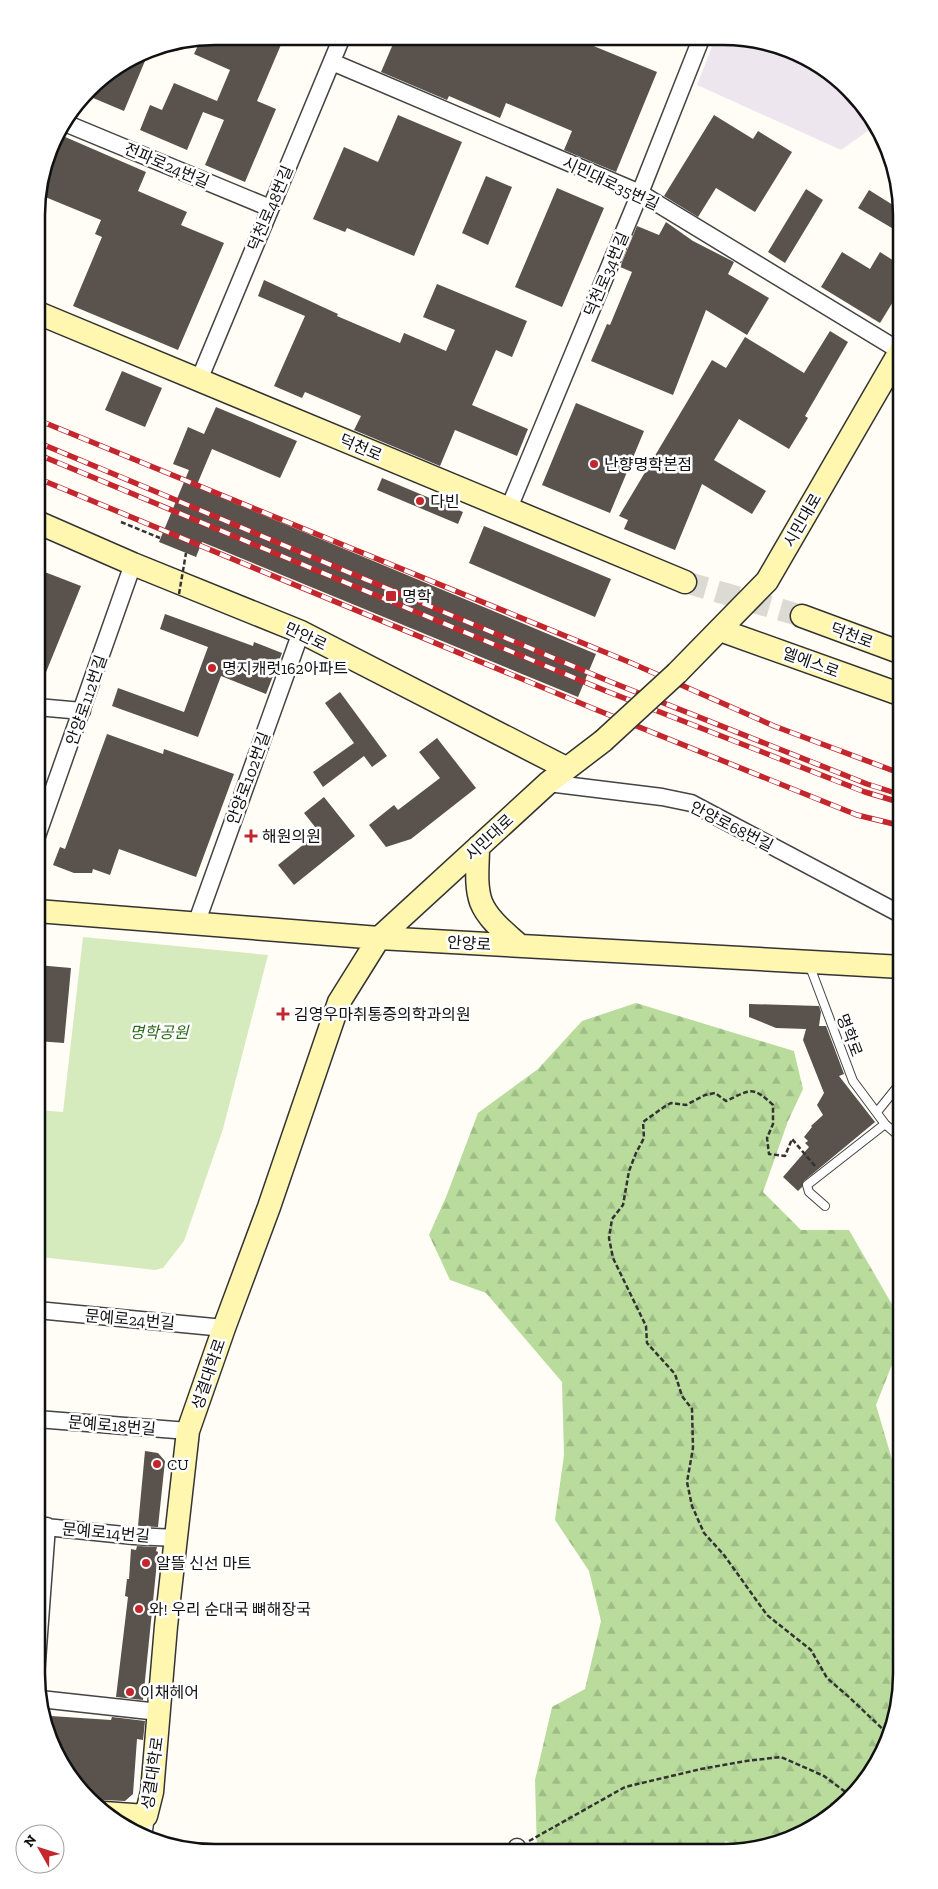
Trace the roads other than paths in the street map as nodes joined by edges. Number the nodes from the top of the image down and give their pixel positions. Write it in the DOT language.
graph roads {
  1 [pos="339,45"];
  2 [pos="699,45"];
  3 [pos="332,62"];
  4 [pos="71,125"];
  5 [pos="640,193"];
  6 [pos="270,208"];
  7 [pos="45,316"];
  8 [pos="893,344"];
  9 [pos="893,363"];
  10 [pos="199,380"];
  11 [pos="509,508"];
  12 [pos="45,526"];
  13 [pos="133,564"];
  14 [pos="685,582"];
  15 [pos="802,616"];
  16 [pos="720,630"];
  17 [pos="301,632"];
  18 [pos="893,650"];
  19 [pos="893,692"];
  20 [pos="45,708"];
  21 [pos="82,711"];
  22 [pos="566,768"];
  23 [pos="548,783"];
  24 [pos="45,814"];
  25 [pos="478,847"];
  26 [pos="893,910"];
  27 [pos="45,912"];
  28 [pos="196,924"];
  29 [pos="379,938"];
  30 [pos="520,946"];
  31 [pos="808,962"];
  32 [pos="893,967"];
  33 [pos="893,1092"];
  34 [pos="877,1112"];
  35 [pos="885,1124"];
  36 [pos="893,1131"];
  37 [pos="825,1206"];
  38 [pos="45,1311"];
  39 [pos="224,1328"];
  40 [pos="45,1420"];
  41 [pos="188,1431"];
  42 [pos="45,1526"];
  43 [pos="176,1538"];
  44 [pos="47,1700"];
  45 [pos="159,1712"];
  46 [pos="133,1822"];
  47 [pos="145,1826"];
  1 -- 3 [label="street, 덕천로48번길"];
  2 -- 5 [label="street, 덕천로34번길"];
  3 -- 5 [label="street, 시민대로35번길"];
  3 -- 6 [label="street, 덕천로48번길"];
  4 -- 6 [label="street, 전파로24번길"];
  5 -- 8 [label="street, 시민대로35번길"];
  5 -- 11 [label="street, 덕천로34번길"];
  6 -- 10 [label="street, 덕천로48번길"];
  7 -- 10 [label="street, 덕천로"];
  9 -- 16 [label="street, 시민대로"];
  10 -- 11 [label="street, 덕천로"];
  11 -- 14 [label="street, 덕천로"];
  12 -- 13 [label="street, 만안로"];
  13 -- 17 [label="street, 만안로"];
  13 -- 21 [label="street, 안양로112번길"];
  15 -- 18 [label="street, 덕천로"];
  16 -- 19 [label="street, 엘에스로"];
  16 -- 22 [label="street, 시민대로, bridge"];
  17 -- 22 [label="street, 만안로"];
  17 -- 28 [label="street, 안양로102번길"];
  20 -- 21 [label="street"];
  21 -- 24 [label="street, 안양로112번길"];
  22 -- 23 [label="street, 시민대로"];
  23 -- 25 [label="street, 시민대로"];
  23 -- 26 [label="street, 안양로68번길"];
  25 -- 29 [label="street, 시민대로"];
  25 -- 30 [label="street"];
  27 -- 28 [label="street, 안양로"];
  28 -- 29 [label="street, 안양로"];
  29 -- 30 [label="street, 안양로"];
  29 -- 39 [label="street, 성결대학로"];
  30 -- 31 [label="street, 안양로"];
  31 -- 32 [label="street, 안양로"];
  31 -- 34 [label="lane, 명학로"];
  33 -- 34 [label="lane"];
  34 -- 35 [label="lane, 명학로"];
  35 -- 36 [label="lane, 명학로"];
  35 -- 37 [label="lane"];
  38 -- 39 [label="street, 문예로24번길"];
  39 -- 41 [label="street, 성결대학로"];
  40 -- 41 [label="street, 문예로18번길"];
  41 -- 43 [label="street, 성결대학로"];
  42 -- 43 [label="street, 문예로14번길"];
  43 -- 45 [label="street, 성결대학로"];
  44 -- 45 [label="street"];
  45 -- 47 [label="street, 성결대학로"];
  46 -- 47 [label="street"];
}
